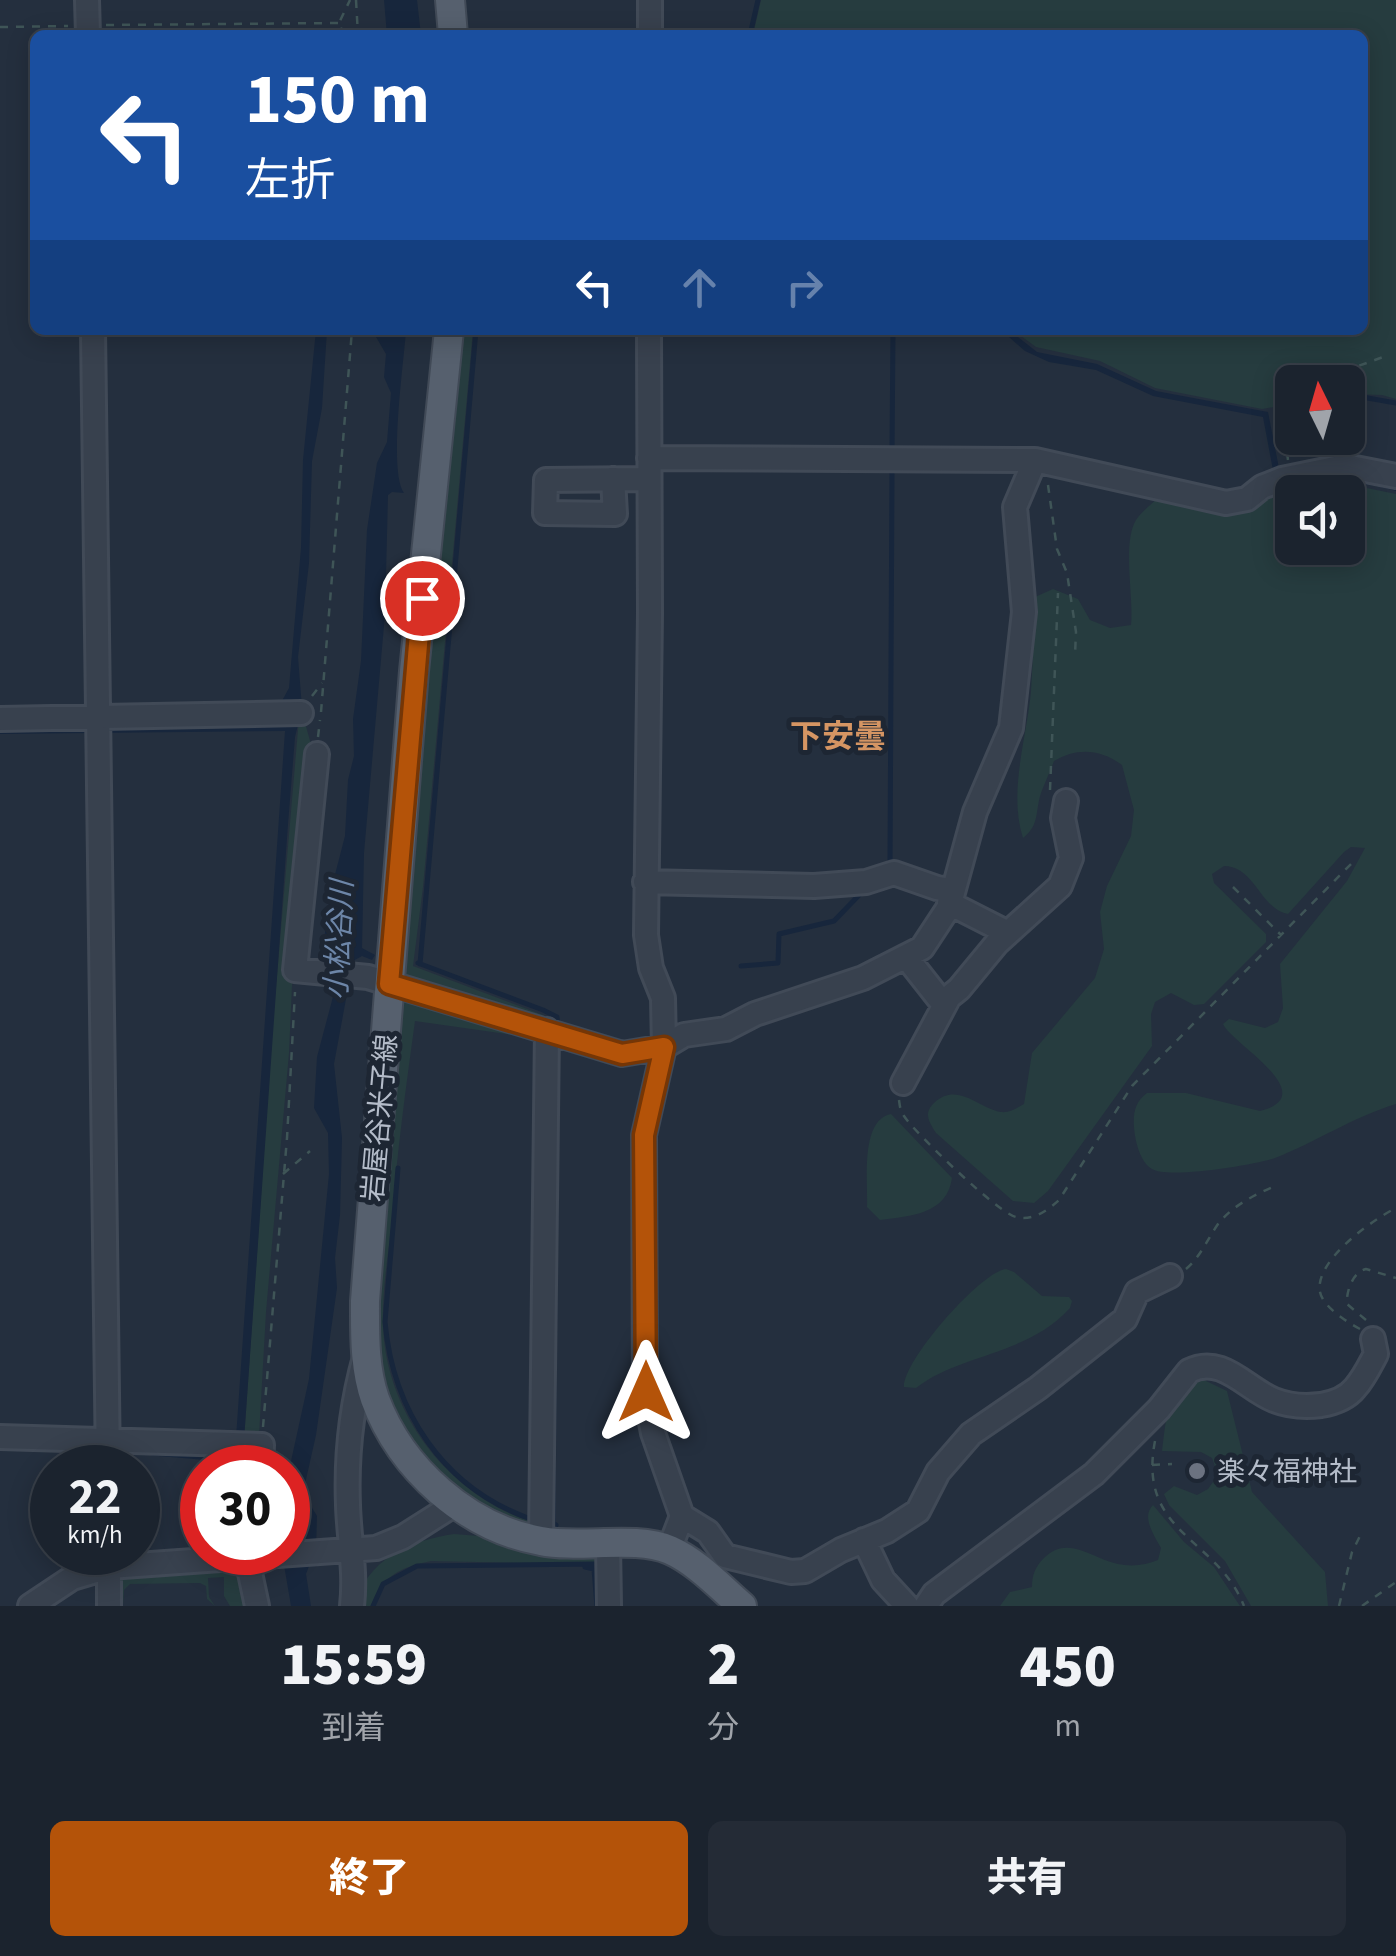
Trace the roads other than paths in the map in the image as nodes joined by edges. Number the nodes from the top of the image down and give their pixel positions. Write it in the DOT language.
graph roads {
  1 [pos="87,0"];
  2 [pos="450,0"];
  3 [pos="650,0"];
  4 [pos="88,30"];
  5 [pos="453,30"];
  6 [pos="650,30"];
  7 [pos="92,335"];
  8 [pos="448,335"];
  9 [pos="649,335"];
  10 [pos="1034,462"];
  11 [pos="648,469"];
  12 [pos="1396,476"];
  13 [pos="614,479"];
  14 [pos="301,713"];
  15 [pos="99,717"];
  16 [pos="0,719"];
  17 [pos="317,754"];
  18 [pos="1058,796"];
  19 [pos="1077,861"];
  20 [pos="645,882"];
  21 [pos="1060,886"];
  22 [pos="950,896"];
  23 [pos="1008,932"];
  24 [pos="907,958"];
  25 [pos="378,981"];
  26 [pos="944,1004"];
  27 [pos="555,1033"];
  28 [pos="664,1047"];
  29 [pos="903,1084"];
  30 [pos="1173,1276"];
  31 [pos="1373,1339"];
  32 [pos="366,1354"];
  33 [pos="0,1437"];
  34 [pos="108,1439"];
  35 [pos="108,1445"];
  36 [pos="186,1445"];
  37 [pos="455,1504"];
  38 [pos="682,1516"];
  39 [pos="864,1540"];
  40 [pos="541,1542"];
  41 [pos="608,1544"];
  42 [pos="669,1550"];
  43 [pos="346,1552"];
  44 [pos="310,1554"];
  45 [pos="78,1575"];
  46 [pos="108,1575"];
  47 [pos="255,1575"];
  48 [pos="30,1606"];
  49 [pos="109,1606"];
  50 [pos="257,1606"];
  51 [pos="352,1606"];
  52 [pos="609,1606"];
  53 [pos="742,1606"];
  54 [pos="907,1606"];
  55 [pos="926,1606"];
  1 -- 4 [label="street"];
  2 -- 5 [label="main road"];
  3 -- 6 [label="street"];
  7 -- 15 [label="street"];
  8 -- 25 [label="main road, 岩屋谷米子線"];
  9 -- 11 [label="street"];
  10 -- 11 [label="street"];
  10 -- 12 [label="street"];
  10 -- 22 [label="street"];
  11 -- 13 [label="street"];
  11 -- 20 [label="street"];
  14 -- 15 [label="street"];
  15 -- 16 [label="street"];
  15 -- 34 [label="street"];
  17 -- 25 [label="street"];
  18 -- 21 [label="street"];
  19 -- 21 [label="street"];
  20 -- 22 [label="street"];
  20 -- 28 [label="street"];
  21 -- 23 [label="street"];
  22 -- 23 [label="street"];
  22 -- 24 [label="street"];
  23 -- 26 [label="street"];
  24 -- 26 [label="street"];
  24 -- 28 [label="street"];
  25 -- 27 [label="street"];
  25 -- 32 [label="main road, 岩屋谷米子線"];
  26 -- 29 [label="street"];
  27 -- 28 [label="street"];
  27 -- 40 [label="street"];
  28 -- 38 [label="street"];
  30 -- 39 [label="street"];
  31 -- 55 [label="street"];
  32 -- 37 [label="main road, 岩屋谷米子線"];
  32 -- 43 [label="street"];
  33 -- 34 [label="street"];
  34 -- 35 [label="street"];
  34 -- 36 [label="street"];
  37 -- 40 [label="main road, 岩屋谷米子線"];
  37 -- 43 [label="street"];
  38 -- 39 [label="street"];
  38 -- 42 [label="street"];
  39 -- 54 [label="street"];
  40 -- 41 [label="main road, 岩屋谷米子線"];
  41 -- 42 [label="main road, 岩屋谷米子線"];
  41 -- 52 [label="street"];
  42 -- 53 [label="main road, 岩屋谷米子線"];
  43 -- 44 [label="street"];
  43 -- 51 [label="street"];
  45 -- 48 [label="street"];
  46 -- 49 [label="street"];
  47 -- 50 [label="street"];
}
